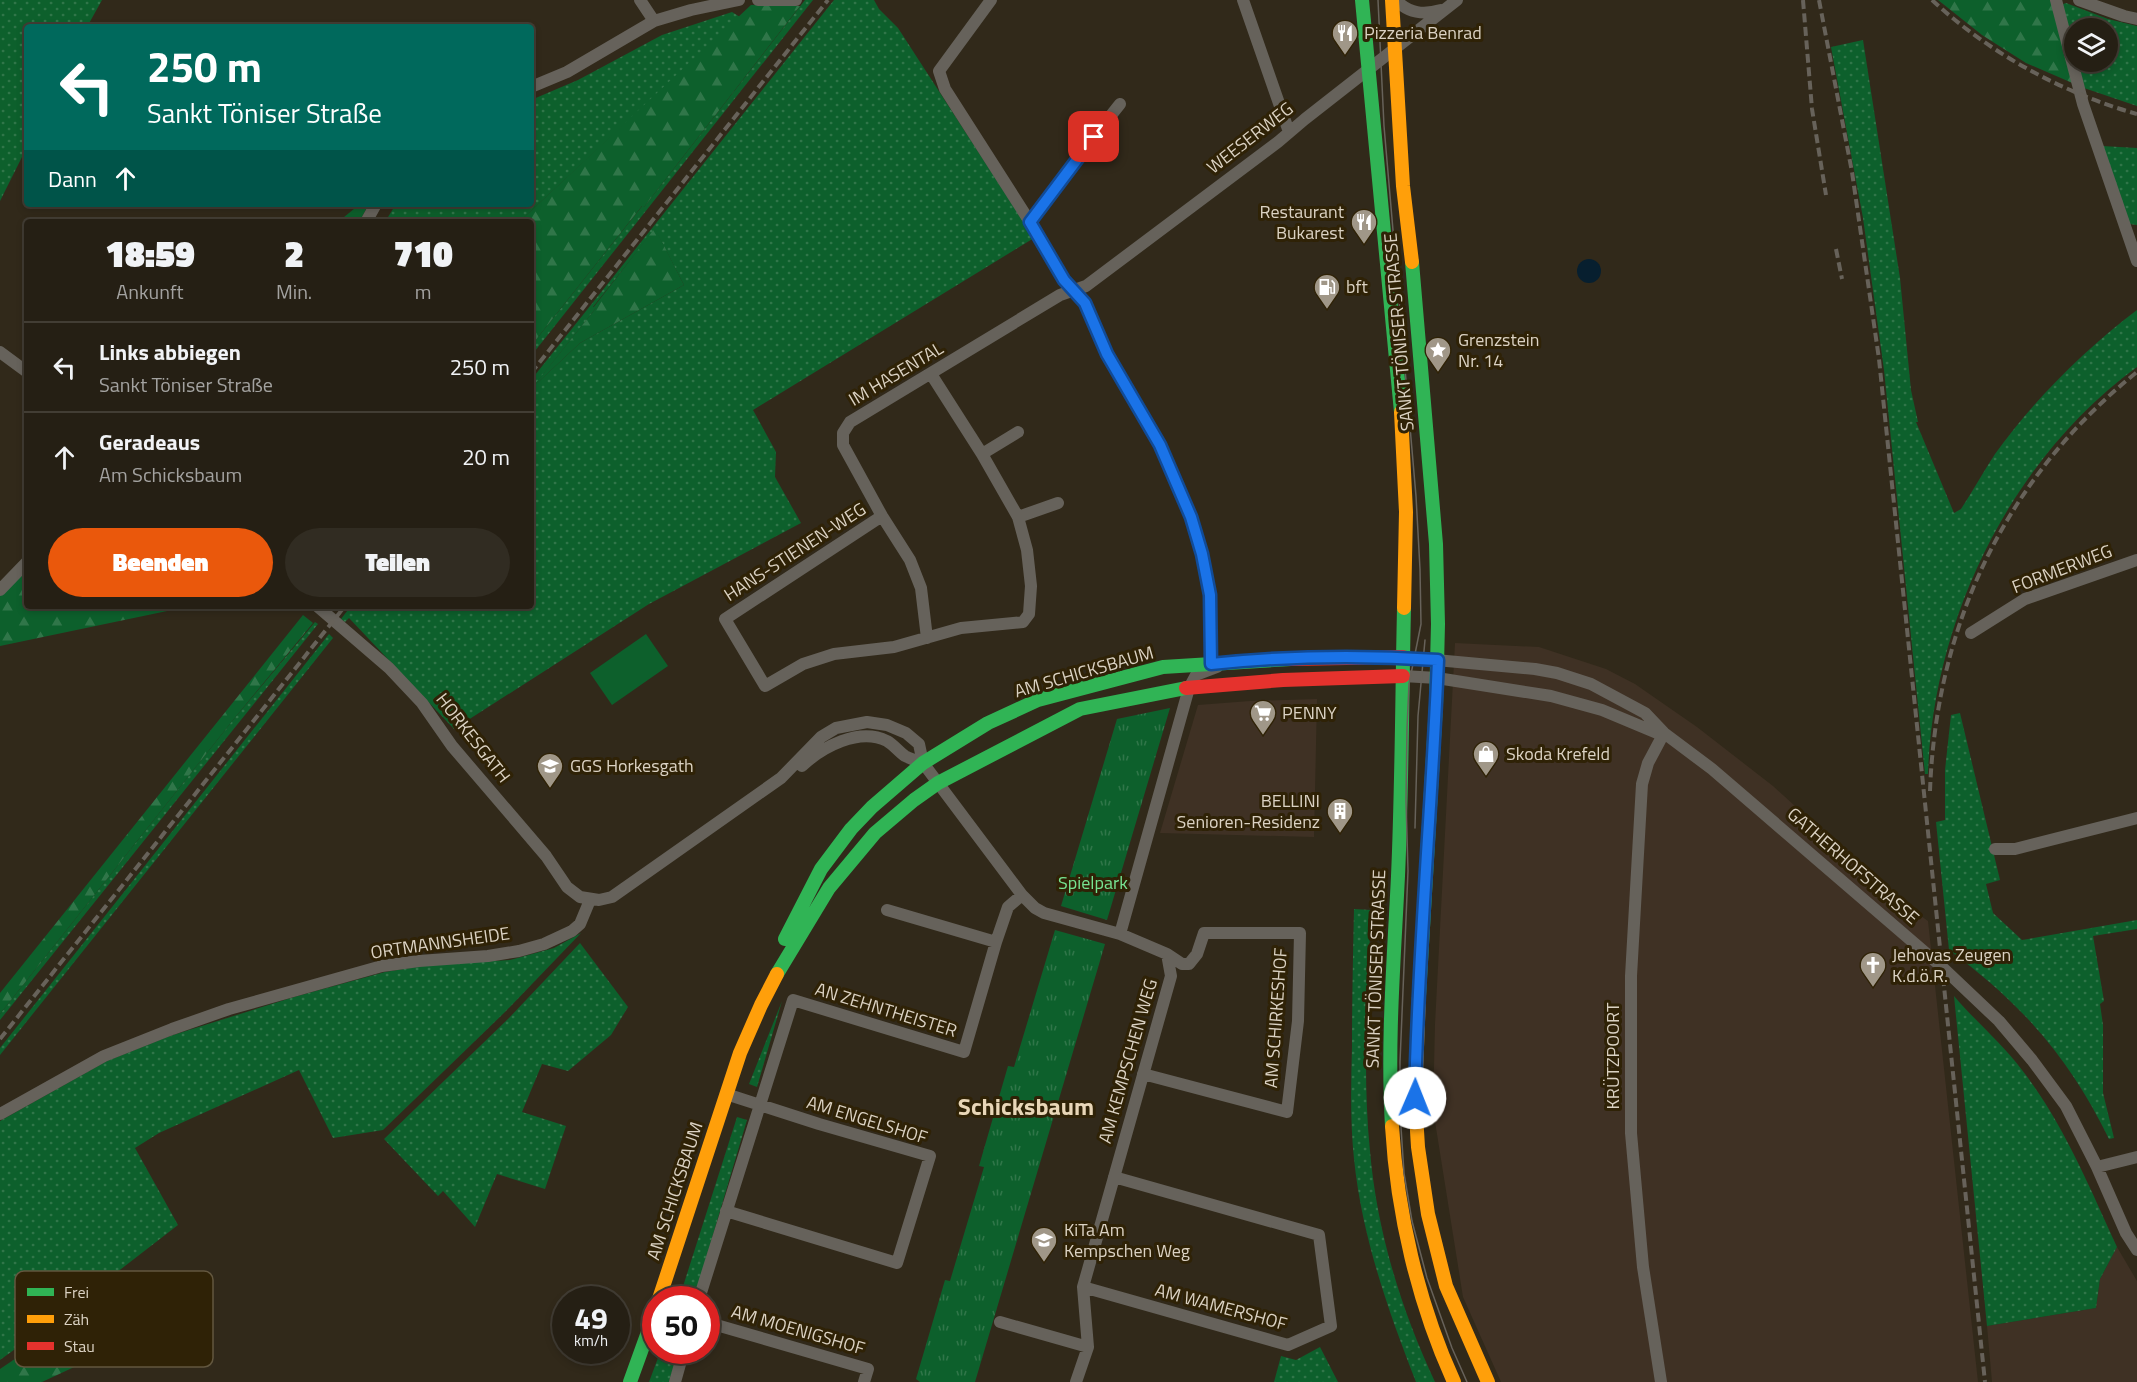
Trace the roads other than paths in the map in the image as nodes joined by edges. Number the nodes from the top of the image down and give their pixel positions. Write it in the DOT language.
graph roads {
  1 [pos="640,0"];
  2 [pos="739,0"];
  3 [pos="758,0"];
  4 [pos="796,0"];
  5 [pos="992,0"];
  6 [pos="1243,0"];
  7 [pos="1362,0"];
  8 [pos="1394,0"];
  9 [pos="1457,0"];
  10 [pos="2056,0"];
  11 [pos="2079,0"];
  12 [pos="1445,9"];
  13 [pos="2137,19"];
  14 [pos="654,21"];
  15 [pos="1395,48"];
  16 [pos="1368,70"];
  17 [pos="534,86"];
  18 [pos="1120,104"];
  19 [pos="1289,132"];
  20 [pos="1030,222"];
  21 [pos="2137,261"];
  22 [pos="1073,290"];
  23 [pos="0,352"];
  24 [pos="24,370"];
  25 [pos="931,374"];
  26 [pos="1018,432"];
  27 [pos="982,454"];
  28 [pos="1058,503"];
  29 [pos="882,516"];
  30 [pos="1018,517"];
  31 [pos="2137,560"];
  32 [pos="24,565"];
  33 [pos="0,590"];
  34 [pos="319,609"];
  35 [pos="1971,633"];
  36 [pos="927,638"];
  37 [pos="1403,657"];
  38 [pos="1438,660"];
  39 [pos="1227,662"];
  40 [pos="1211,664"];
  41 [pos="1403,676"];
  42 [pos="1437,678"];
  43 [pos="1189,688"];
  44 [pos="1664,733"];
  45 [pos="923,763"];
  46 [pos="781,778"];
  47 [pos="938,783"];
  48 [pos="2137,818"];
  49 [pos="1995,849"];
  50 [pos="1022,895"];
  51 [pos="590,900"];
  52 [pos="887,910"];
  53 [pos="1120,934"];
  54 [pos="996,942"];
  55 [pos="1167,954"];
  56 [pos="740,1053"];
  57 [pos="1143,1074"];
  58 [pos="726,1094"];
  59 [pos="759,1106"];
  60 [pos="0,1114"];
  61 [pos="2137,1157"];
  62 [pos="2097,1167"];
  63 [pos="1114,1178"];
  64 [pos="726,1211"];
  65 [pos="2137,1250"];
  66 [pos="663,1286"];
  67 [pos="703,1286"];
  68 [pos="1083,1287"];
  69 [pos="1000,1322"];
  70 [pos="720,1326"];
  71 [pos="1088,1347"];
  72 [pos="642,1349"];
  73 [pos="680,1364"];
  74 [pos="630,1382"];
  75 [pos="675,1382"];
  76 [pos="864,1382"];
  77 [pos="1076,1382"];
  78 [pos="1454,1382"];
  79 [pos="1488,1382"];
  80 [pos="1661,1382"];
  1 -- 14 [label="street"];
  2 -- 14 [label="street"];
  3 -- 4 [label="street"];
  5 -- 20 [label="street"];
  6 -- 19 [label="street"];
  7 -- 16 [label="main road, SANKT TÖNISER STRASSE"];
  8 -- 12 [label="street"];
  8 -- 15 [label="main road, SANKT TÖNISER STRASSE"];
  9 -- 12 [label="street, WEESERWEG"];
  10 -- 21 [label="street"];
  11 -- 13 [label="street"];
  12 -- 15 [label="street, WEESERWEG"];
  14 -- 17 [label="street"];
  15 -- 16 [label="street, WEESERWEG"];
  15 -- 38 [label="main road, SANKT TÖNISER STRASSE"];
  16 -- 19 [label="street, WEESERWEG"];
  16 -- 37 [label="main road, SANKT TÖNISER STRASSE"];
  18 -- 20 [label="street"];
  19 -- 22 [label="street, WEESERWEG"];
  20 -- 22 [label="street"];
  22 -- 25 [label="street, IM HASENTAL"];
  22 -- 40 [label="street"];
  23 -- 24 [label="street"];
  25 -- 27 [label="street"];
  25 -- 29 [label="street, IM HASENTAL"];
  26 -- 27 [label="street"];
  27 -- 30 [label="street"];
  28 -- 30 [label="street"];
  29 -- 36 [label="street, IM HASENTAL"];
  29 -- 36 [label="street, HANS-STIENEN-WEG"];
  30 -- 36 [label="street"];
  31 -- 35 [label="street, FORMERWEG"];
  32 -- 33 [label="street"];
  34 -- 51 [label="street, HORKESGATH"];
  37 -- 38 [label="street"];
  37 -- 39 [label="main road, AM SCHICKSBAUM"];
  37 -- 41 [label="main road, SANKT TÖNISER STRASSE"];
  38 -- 42 [label="main road, SANKT TÖNISER STRASSE"];
  38 -- 44 [label="street, GATHERHOFSTRASSE"];
  39 -- 40 [label="main road, AM SCHICKSBAUM"];
  39 -- 43 [label="street"];
  40 -- 45 [label="main road, AM SCHICKSBAUM"];
  41 -- 42 [label="street, GATHERHOFSTRASSE"];
  41 -- 43 [label="main road, AM SCHICKSBAUM"];
  41 -- 78 [label="main road, SANKT TÖNISER STRASSE"];
  42 -- 44 [label="street, GATHERHOFSTRASSE"];
  42 -- 79 [label="main road, SANKT TÖNISER STRASSE"];
  43 -- 47 [label="main road, AM SCHICKSBAUM"];
  43 -- 53 [label="street"];
  44 -- 62 [label="street, GATHERHOFSTRASSE"];
  44 -- 80 [label="street, KRÜTZPOORT"];
  45 -- 46 [label="street"];
  45 -- 46 [label="street"];
  45 -- 47 [label="street"];
  45 -- 56 [label="main road, AM SCHICKSBAUM"];
  46 -- 51 [label="street"];
  47 -- 50 [label="street"];
  47 -- 56 [label="main road, AM SCHICKSBAUM"];
  48 -- 49 [label="street"];
  50 -- 53 [label="street"];
  50 -- 54 [label="street, AN ZEHNTHEISTER"];
  51 -- 60 [label="street, ORTMANNSHEIDE"];
  52 -- 54 [label="street"];
  53 -- 55 [label="street"];
  54 -- 59 [label="street, AN ZEHNTHEISTER"];
  55 -- 57 [label="street, AM KEMPSCHEN WEG"];
  55 -- 57 [label="street, AM SCHIRKESHOF"];
  56 -- 58 [label="main road, AM SCHICKSBAUM"];
  57 -- 63 [label="street, AM KEMPSCHEN WEG"];
  58 -- 59 [label="street"];
  58 -- 66 [label="main road, AM SCHICKSBAUM"];
  59 -- 64 [label="street"];
  59 -- 64 [label="street, AM ENGELSHOF"];
  61 -- 62 [label="street"];
  62 -- 65 [label="street, GATHERHOFSTRASSE"];
  63 -- 68 [label="street, AM KEMPSCHEN WEG"];
  63 -- 68 [label="street, AM WAMERSHOF"];
  64 -- 67 [label="street"];
  68 -- 71 [label="street, AM KEMPSCHEN WEG"];
  69 -- 71 [label="street"];
  70 -- 76 [label="street, AM MOENIGSHOF"];
  71 -- 77 [label="street, AM KEMPSCHEN WEG"];
  72 -- 74 [label="main road"];
  73 -- 75 [label="street"];
}
